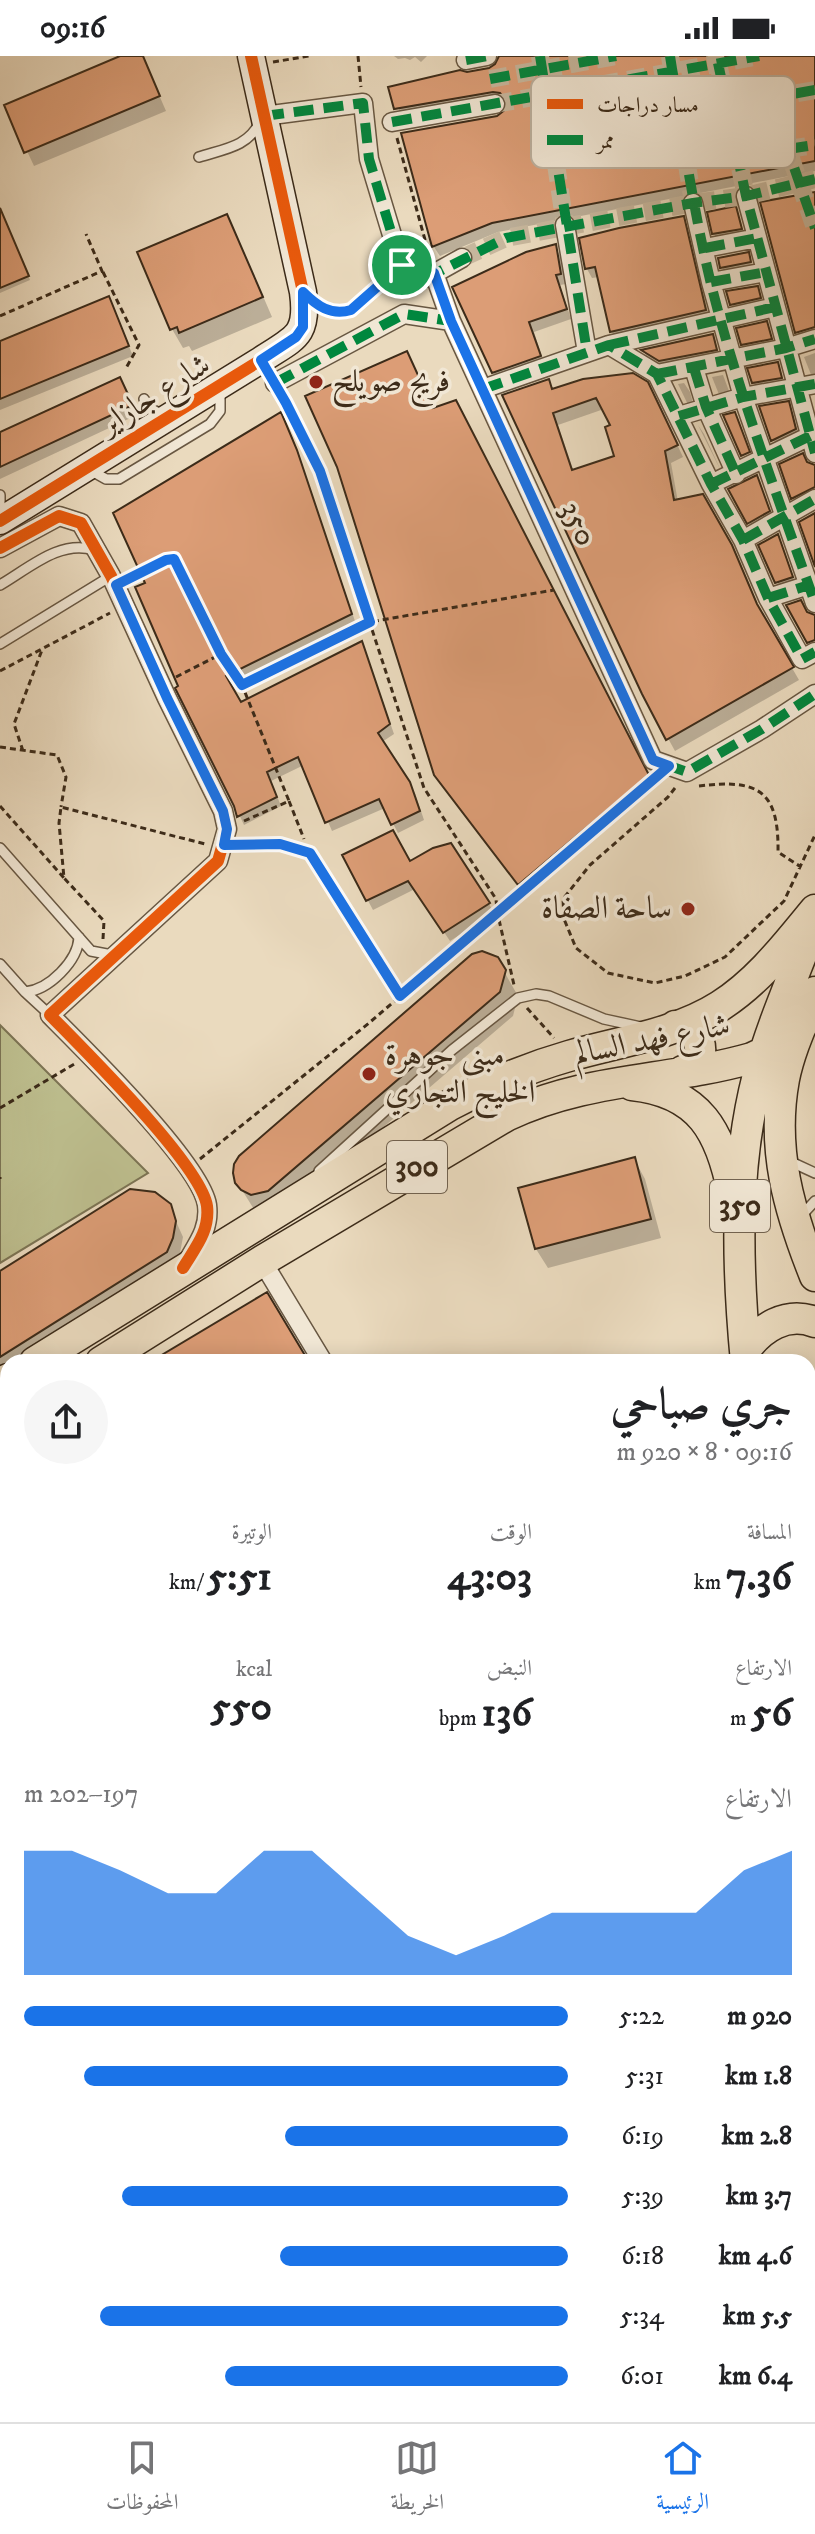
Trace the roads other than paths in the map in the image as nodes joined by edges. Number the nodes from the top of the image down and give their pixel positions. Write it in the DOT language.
graph roads {
  1 [pos="487,56"];
  2 [pos="466,60"];
  3 [pos="252,61"];
  4 [pos="495,104"];
  5 [pos="264,116"];
  6 [pos="392,122"];
  7 [pos="199,157"];
  8 [pos="746,196"];
  9 [pos="693,203"];
  10 [pos="565,225"];
  11 [pos="757,238"];
  12 [pos="705,248"];
  13 [pos="462,258"];
  14 [pos="402,265"];
  15 [pos="766,272"];
  16 [pos="434,273"];
  17 [pos="711,282"];
  18 [pos="303,292"];
  19 [pos="775,307"];
  20 [pos="721,318"];
  21 [pos="451,321"];
  22 [pos="815,339"];
  23 [pos="609,345"];
  24 [pos="786,348"];
  25 [pos="587,352"];
  26 [pos="732,358"];
  27 [pos="694,368"];
  28 [pos="657,374"];
  29 [pos="275,383"];
  30 [pos="220,385"];
  31 [pos="806,386"];
  32 [pos="483,389"];
  33 [pos="743,397"];
  34 [pos="144,399"];
  35 [pos="706,407"];
  36 [pos="180,410"];
  37 [pos="679,416"];
  38 [pos="812,445"];
  39 [pos="764,458"];
  40 [pos="86,468"];
  41 [pos="736,474"];
  42 [pos="711,484"];
  43 [pos="48,491"];
  44 [pos="0,495"];
  45 [pos="815,499"];
  46 [pos="784,515"];
  47 [pos="59,516"];
  48 [pos="0,519"];
  49 [pos="743,540"];
  50 [pos="0,548"];
  51 [pos="98,551"];
  52 [pos="114,580"];
  53 [pos="0,585"];
  54 [pos="812,594"];
  55 [pos="768,598"];
  56 [pos="0,644"];
  57 [pos="815,652"];
  58 [pos="815,694"];
  59 [pos="224,841"];
  60 [pos="0,848"];
  61 [pos="815,910"];
  62 [pos="815,920"];
  63 [pos="79,937"];
  64 [pos="107,955"];
  65 [pos="381,963"];
  66 [pos="0,964"];
  67 [pos="25,992"];
  68 [pos="815,992"];
  69 [pos="50,1015"];
  70 [pos="801,1027"];
  71 [pos="670,1028"];
  72 [pos="765,1052"];
  73 [pos="683,1071"];
  74 [pos="606,1083"];
  75 [pos="782,1157"];
  76 [pos="815,1173"];
  77 [pos="815,1201"];
  78 [pos="272,1214"];
  79 [pos="794,1224"];
  80 [pos="739,1226"];
  81 [pos="262,1261"];
  82 [pos="183,1268"];
  83 [pos="815,1276"];
  84 [pos="815,1322"];
  85 [pos="48,1354"];
  86 [pos="114,1354"];
  87 [pos="318,1354"];
  88 [pos="746,1354"];
  89 [pos="747,1354"];
  1 -- 2 [label="street"];
  3 -- 5 [label="street, شارع جازاير"];
  4 -- 6 [label="street"];
  5 -- 7 [label="lane"];
  5 -- 14 [label="street"];
  5 -- 18 [label="street, شارع جازاير"];
  8 -- 11 [label="street"];
  9 -- 12 [label="street"];
  10 -- 25 [label="street"];
  11 -- 12 [label="street"];
  11 -- 15 [label="street"];
  12 -- 17 [label="street"];
  13 -- 16 [label="street"];
  14 -- 16 [label="street"];
  14 -- 18 [label="lane"];
  15 -- 17 [label="street"];
  15 -- 19 [label="street"];
  16 -- 21 [label="street, 350"];
  17 -- 20 [label="street"];
  18 -- 30 [label="street, شارع جازاير"];
  19 -- 20 [label="street"];
  19 -- 24 [label="street"];
  20 -- 23 [label="street"];
  20 -- 26 [label="street"];
  21 -- 29 [label="street"];
  21 -- 32 [label="street, 350"];
  22 -- 24 [label="street"];
  23 -- 25 [label="street"];
  23 -- 28 [label="street"];
  24 -- 26 [label="street"];
  24 -- 31 [label="street"];
  25 -- 32 [label="street"];
  26 -- 27 [label="street"];
  26 -- 33 [label="street"];
  27 -- 28 [label="street"];
  27 -- 35 [label="street"];
  28 -- 37 [label="street"];
  30 -- 36 [label="street, شارع جازاير"];
  30 -- 40 [label="lane"];
  31 -- 33 [label="street"];
  31 -- 38 [label="street"];
  32 -- 58 [label="street, 350"];
  33 -- 35 [label="street"];
  33 -- 39 [label="street"];
  34 -- 36 [label="lane"];
  35 -- 37 [label="street"];
  35 -- 41 [label="street"];
  36 -- 40 [label="street, شارع جازاير"];
  37 -- 42 [label="street"];
  38 -- 39 [label="street"];
  39 -- 41 [label="street"];
  39 -- 46 [label="street"];
  40 -- 43 [label="street, شارع جازاير"];
  41 -- 42 [label="street"];
  42 -- 49 [label="street"];
  43 -- 47 [label="street"];
  43 -- 48 [label="street, شارع جازاير"];
  44 -- 48 [label="lane"];
  45 -- 46 [label="street"];
  46 -- 49 [label="street"];
  46 -- 54 [label="street"];
  47 -- 50 [label="street"];
  47 -- 51 [label="street"];
  49 -- 55 [label="street"];
  51 -- 52 [label="street"];
  51 -- 53 [label="lane"];
  52 -- 56 [label="lane"];
  52 -- 59 [label="street"];
  54 -- 55 [label="street"];
  55 -- 57 [label="street"];
  59 -- 64 [label="street"];
  59 -- 65 [label="lane"];
  60 -- 63 [label="lane"];
  61 -- 71 [label="main road, شارع فهد السالم / 300"];
  62 -- 72 [label="main road, 350"];
  63 -- 64 [label="lane"];
  63 -- 67 [label="lane"];
  64 -- 69 [label="street"];
  66 -- 67 [label="lane"];
  67 -- 69 [label="lane"];
  68 -- 70 [label="main road"];
  69 -- 82 [label="street"];
  70 -- 72 [label="main road, شارع فهد السالم / 300"];
  70 -- 75 [label="main road, 350"];
  71 -- 73 [label="main road"];
  71 -- 78 [label="main road, شارع فهد السالم / 300"];
  71 -- 78 [label="lane"];
  72 -- 73 [label="main road, شارع فهد السالم / 300"];
  72 -- 80 [label="main road, 350"];
  73 -- 74 [label="main road, شارع فهد السالم / 300"];
  74 -- 80 [label="main road"];
  74 -- 81 [label="main road, شارع فهد السالم / 300"];
  75 -- 76 [label="lane"];
  75 -- 79 [label="main road, 350"];
  77 -- 79 [label="lane"];
  78 -- 82 [label="main road, شارع فهد السالم / 300"];
  79 -- 83 [label="main road, 350"];
  80 -- 88 [label="main road, 350"];
  81 -- 86 [label="main road, شارع فهد السالم / 300"];
  81 -- 87 [label="street"];
  82 -- 85 [label="main road, شارع فهد السالم / 300"];
  84 -- 89 [label="main road"];
}
